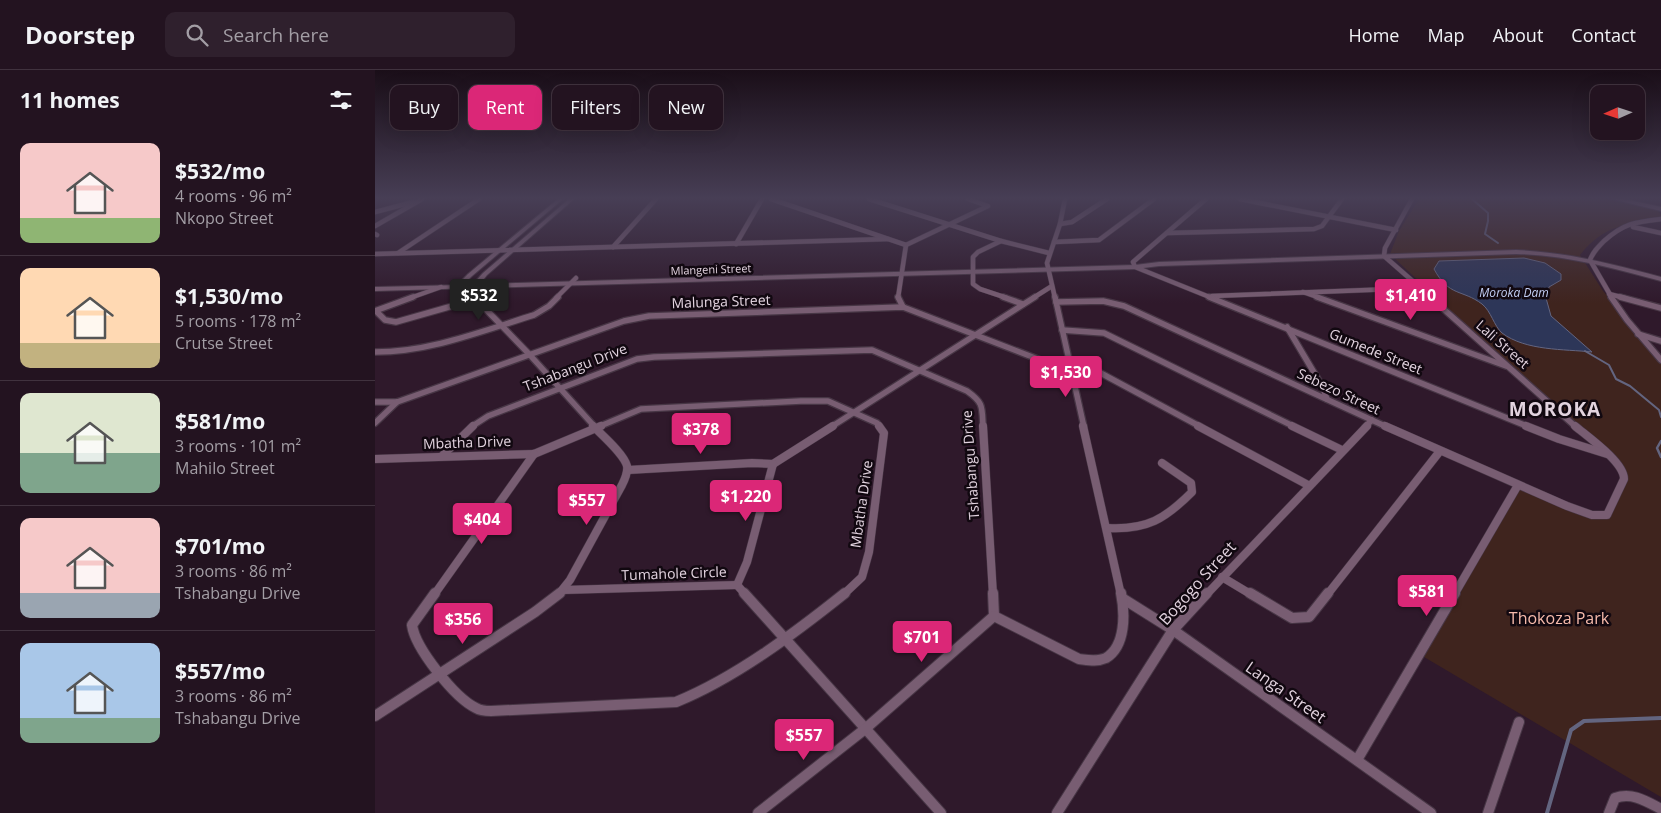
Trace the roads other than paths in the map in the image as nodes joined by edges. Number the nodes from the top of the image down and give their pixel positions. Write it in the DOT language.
graph roads {
  1 [pos="1167,233"];
  2 [pos="427,234"];
  3 [pos="518,234"];
  4 [pos="532,234"];
  5 [pos="625,234"];
  6 [pos="742,234"];
  7 [pos="872,234"];
  8 [pos="930,234"];
  9 [pos="979,234"];
  10 [pos="1057,234"];
  11 [pos="1107,234"];
  12 [pos="1394,234"];
  13 [pos="1611,234"];
  14 [pos="888,239"];
  15 [pos="1001,241"];
  16 [pos="1054,242"];
  17 [pos="736,244"];
  18 [pos="906,245"];
  19 [pos="613,247"];
  20 [pos="498,250"];
  21 [pos="513,250"];
  22 [pos="398,253"];
  23 [pos="1049,253"];
  24 [pos="375,254"];
  25 [pos="1384,256"];
  26 [pos="1590,260"];
  27 [pos="1134,265"];
  28 [pos="1047,266"];
  29 [pos="972,269"];
  30 [pos="902,270"];
  31 [pos="577,278"];
  32 [pos="1661,279"];
  33 [pos="375,283"];
  34 [pos="477,283"];
  35 [pos="571,283"];
  36 [pos="464,284"];
  37 [pos="1052,286"];
  38 [pos="441,287"];
  39 [pos="1419,288"];
  40 [pos="375,289"];
  41 [pos="1303,292"];
  42 [pos="1609,294"];
  43 [pos="475,296"];
  44 [pos="1210,296"];
  45 [pos="1056,302"];
  46 [pos="1023,304"];
  47 [pos="903,307"];
  48 [pos="1661,308"];
  49 [pos="375,311"];
  50 [pos="502,325"];
  51 [pos="1287,328"];
  52 [pos="1062,330"];
  53 [pos="1637,334"];
  54 [pos="974,335"];
  55 [pos="1661,341"];
  56 [pos="375,352"];
  57 [pos="529,354"];
  58 [pos="1661,360"];
  59 [pos="1070,367"];
  60 [pos="1511,368"];
  61 [pos="919,370"];
  62 [pos="560,388"];
  63 [pos="1327,399"];
  64 [pos="375,402"];
  65 [pos="397,402"];
  66 [pos="855,412"];
  67 [pos="1372,420"];
  68 [pos="375,423"];
  69 [pos="596,427"];
  70 [pos="1342,450"];
  71 [pos="1440,451"];
  72 [pos="534,454"];
  73 [pos="1608,454"];
  74 [pos="442,456"];
  75 [pos="375,459"];
  76 [pos="1161,463"];
  77 [pos="773,464"];
  78 [pos="628,470"];
  79 [pos="1308,485"];
  80 [pos="1518,485"];
  81 [pos="1608,514"];
  82 [pos="1108,528"];
  83 [pos="1221,577"];
  84 [pos="737,585"];
  85 [pos="563,590"];
  86 [pos="1122,598"];
  87 [pos="995,616"];
  88 [pos="1173,630"];
  89 [pos="784,639"];
  90 [pos="440,674"];
  91 [pos="375,716"];
  92 [pos="1519,722"];
  93 [pos="865,729"];
  94 [pos="1357,760"];
  95 [pos="1661,809"];
  96 [pos="758,813"];
  97 [pos="941,813"];
  98 [pos="1057,813"];
  99 [pos="1431,813"];
  100 [pos="1488,813"];
  101 [pos="1609,813"];
  1 -- 27 [label="street"];
  2 -- 22 [label="street"];
  3 -- 20 [label="street"];
  4 -- 21 [label="street"];
  5 -- 19 [label="street"];
  6 -- 17 [label="street"];
  7 -- 14 [label="street"];
  8 -- 18 [label="street"];
  9 -- 15 [label="street"];
  10 -- 16 [label="street"];
  11 -- 16 [label="street"];
  12 -- 25 [label="street"];
  13 -- 26 [label="street"];
  14 -- 17 [label="street"];
  14 -- 18 [label="street"];
  15 -- 23 [label="street"];
  15 -- 29 [label="street"];
  16 -- 23 [label="street"];
  17 -- 19 [label="street"];
  18 -- 30 [label="street"];
  19 -- 21 [label="street"];
  20 -- 21 [label="street"];
  20 -- 22 [label="street"];
  20 -- 36 [label="street"];
  21 -- 34 [label="street"];
  22 -- 24 [label="street"];
  23 -- 28 [label="street"];
  25 -- 26 [label="street, Mlangeni Street"];
  25 -- 27 [label="street, Mlangeni Street"];
  25 -- 39 [label="street, Lali Street"];
  26 -- 32 [label="street, Mlangeni Street"];
  26 -- 42 [label="street"];
  27 -- 28 [label="street, Mlangeni Street"];
  27 -- 44 [label="street, Gumede Street"];
  28 -- 29 [label="street, Mlangeni Street"];
  28 -- 37 [label="street"];
  29 -- 30 [label="street, Mlangeni Street"];
  29 -- 46 [label="street"];
  30 -- 31 [label="street, Mlangeni Street"];
  30 -- 35 [label="street, Mlangeni Street"];
  30 -- 47 [label="street"];
  31 -- 34 [label="street, Mlangeni Street"];
  31 -- 35 [label="street"];
  33 -- 36 [label="street, Mlangeni Street"];
  34 -- 35 [label="street, Mlangeni Street"];
  34 -- 36 [label="street, Mlangeni Street"];
  34 -- 43 [label="street"];
  35 -- 50 [label="street"];
  36 -- 38 [label="street, Mlangeni Street"];
  36 -- 43 [label="street"];
  37 -- 45 [label="street"];
  37 -- 46 [label="street"];
  38 -- 40 [label="street, Mlangeni Street"];
  38 -- 49 [label="street"];
  39 -- 41 [label="street"];
  39 -- 60 [label="street, Lali Street"];
  41 -- 44 [label="street"];
  41 -- 60 [label="street"];
  42 -- 48 [label="street"];
  42 -- 53 [label="street"];
  43 -- 49 [label="street"];
  43 -- 50 [label="street"];
  44 -- 51 [label="street, Gumede Street"];
  45 -- 52 [label="street"];
  45 -- 63 [label="street, Sebezo Street"];
  46 -- 54 [label="street"];
  47 -- 54 [label="street, Malunga Street"];
  47 -- 57 [label="street, Malunga Street"];
  50 -- 56 [label="street"];
  50 -- 57 [label="street"];
  51 -- 63 [label="street"];
  51 -- 73 [label="street, Gumede Street"];
  52 -- 59 [label="street"];
  52 -- 70 [label="street"];
  53 -- 55 [label="street"];
  53 -- 58 [label="street"];
  54 -- 59 [label="street, Malunga Street"];
  54 -- 61 [label="street"];
  57 -- 62 [label="street"];
  57 -- 65 [label="street, Malunga Street"];
  59 -- 79 [label="street, Malunga Street"];
  59 -- 82 [label="street"];
  60 -- 73 [label="street, Lali Street"];
  61 -- 62 [label="street, Tshabangu Drive"];
  61 -- 66 [label="street"];
  61 -- 87 [label="street, Tshabangu Drive"];
  62 -- 69 [label="street"];
  62 -- 74 [label="street, Tshabangu Drive"];
  63 -- 67 [label="street, Sebezo Street"];
  64 -- 65 [label="street, Malunga Street"];
  65 -- 68 [label="street"];
  66 -- 69 [label="street, Mbatha Drive"];
  66 -- 77 [label="street"];
  66 -- 89 [label="street, Mbatha Drive"];
  67 -- 70 [label="street, Bogogo Street"];
  67 -- 71 [label="street, Sebezo Street"];
  69 -- 72 [label="street, Mbatha Drive"];
  69 -- 78 [label="street"];
  70 -- 79 [label="street, Bogogo Street"];
  71 -- 80 [label="street, Sebezo Street"];
  71 -- 83 [label="street"];
  72 -- 74 [label="street, Mbatha Drive"];
  72 -- 90 [label="street, Mbatha Drive"];
  73 -- 81 [label="street, Lali Street"];
  74 -- 75 [label="street, Mbatha Drive"];
  76 -- 82 [label="street"];
  77 -- 78 [label="street"];
  77 -- 84 [label="street, Tumahole Circle"];
  78 -- 85 [label="street"];
  79 -- 83 [label="street, Bogogo Street"];
  80 -- 81 [label="street, Sebezo Street"];
  80 -- 94 [label="street"];
  82 -- 86 [label="street"];
  83 -- 88 [label="street, Bogogo Street"];
  84 -- 85 [label="street, Tumahole Circle"];
  84 -- 89 [label="street"];
  85 -- 90 [label="street"];
  86 -- 87 [label="street"];
  86 -- 88 [label="street, Langa Street"];
  87 -- 93 [label="street"];
  88 -- 94 [label="street, Langa Street"];
  88 -- 98 [label="street, Bogogo Street"];
  89 -- 90 [label="street, Mbatha Drive"];
  89 -- 93 [label="street"];
  90 -- 91 [label="street"];
  92 -- 100 [label="street"];
  93 -- 96 [label="street"];
  93 -- 97 [label="street"];
  94 -- 99 [label="street, Langa Street"];
  95 -- 101 [label="street"];
}
